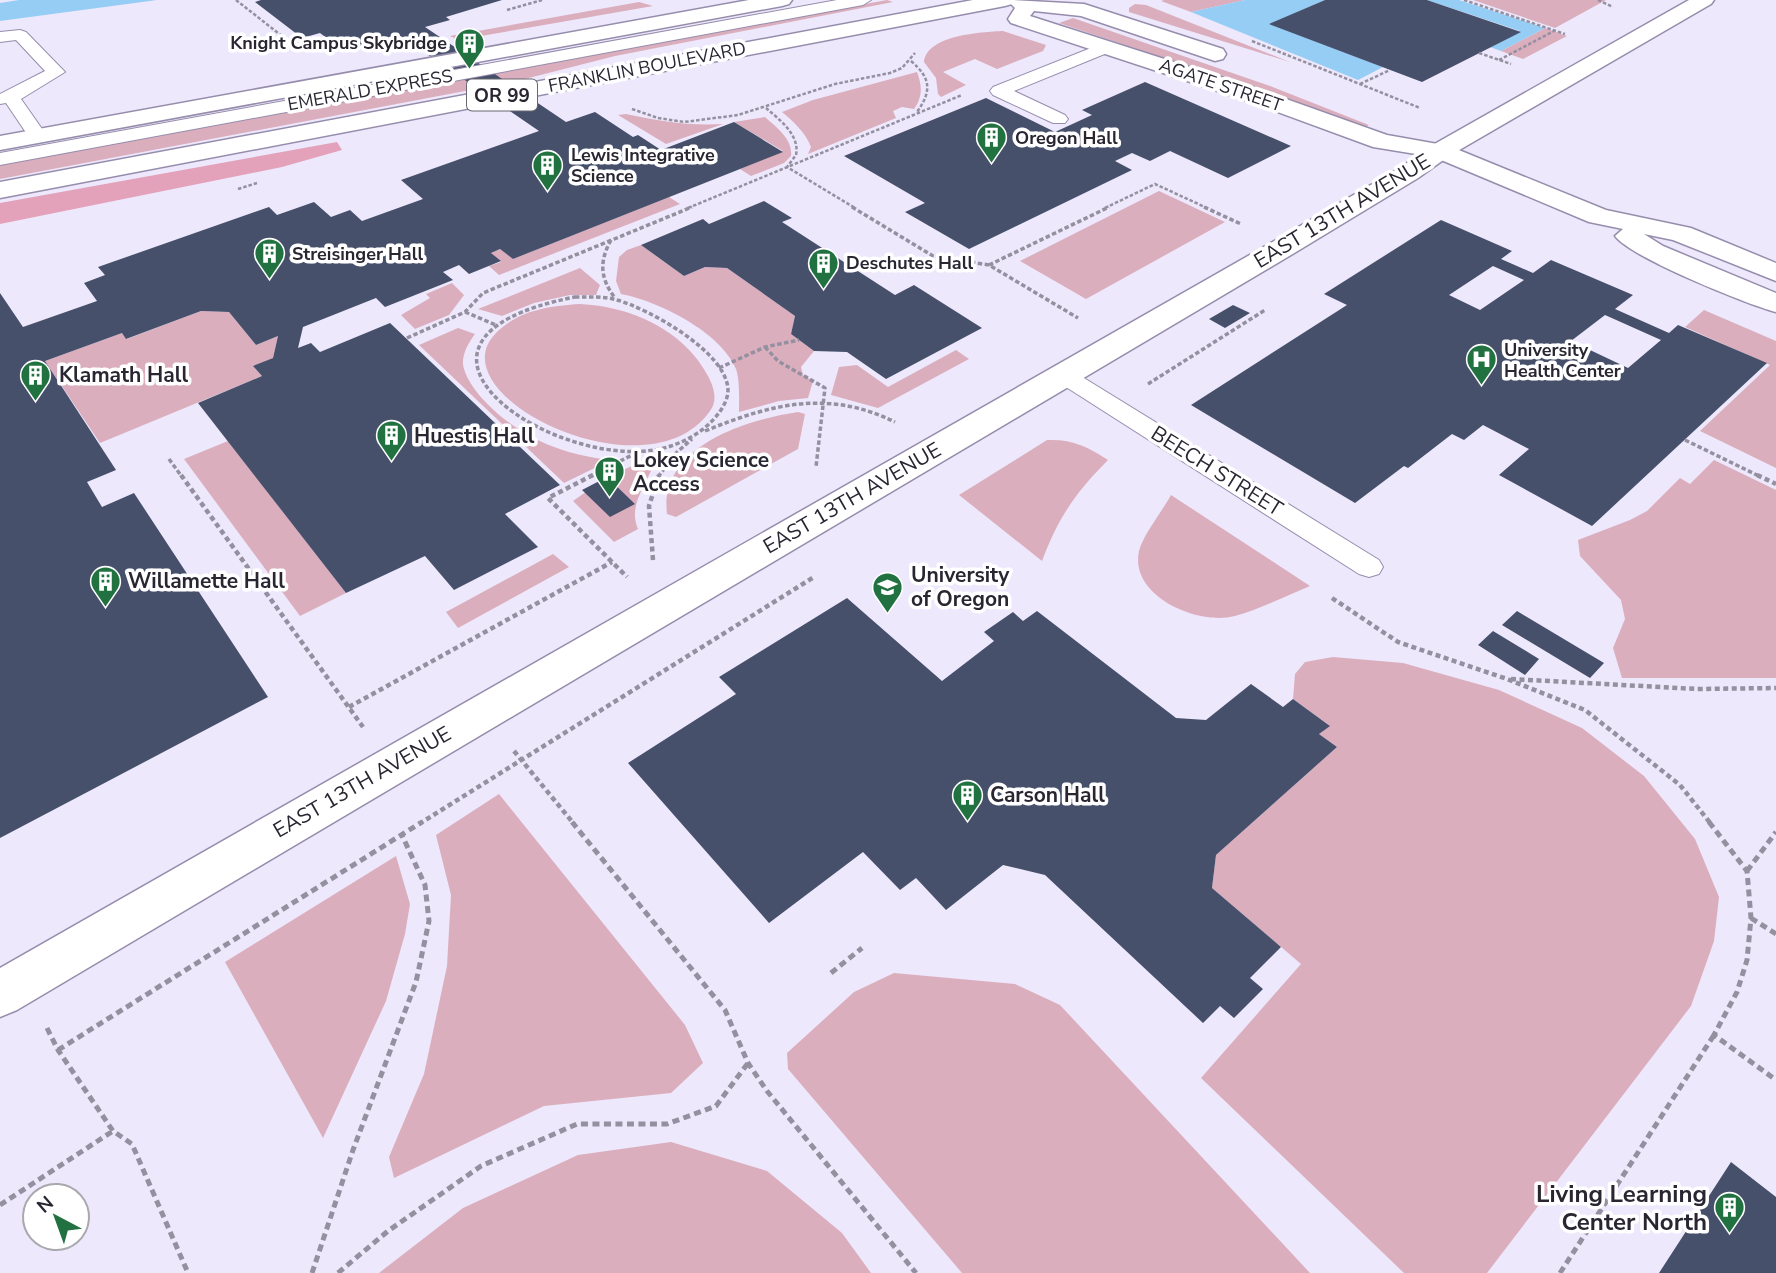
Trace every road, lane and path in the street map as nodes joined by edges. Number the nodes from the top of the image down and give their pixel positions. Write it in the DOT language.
graph roads {
  1 [pos="236,0"];
  2 [pos="782,0"];
  3 [pos="863,0"];
  4 [pos="1464,0"];
  5 [pos="1704,0"];
  6 [pos="1014,2"];
  7 [pos="1555,30"];
  8 [pos="0,37"];
  9 [pos="1241,37"];
  10 [pos="1572,37"];
  11 [pos="1106,47"];
  12 [pos="303,53"];
  13 [pos="1479,53"];
  14 [pos="1499,60"];
  15 [pos="911,61"];
  16 [pos="1239,63"];
  17 [pos="1513,65"];
  18 [pos="1390,70"];
  19 [pos="1360,84"];
  20 [pos="973,91"];
  21 [pos="6,98"];
  22 [pos="766,108"];
  23 [pos="916,114"];
  24 [pos="1414,117"];
  25 [pos="1059,119"];
  26 [pos="37,136"];
  27 [pos="0,143"];
  28 [pos="1440,151"];
  29 [pos="0,159"];
  30 [pos="787,167"];
  31 [pos="0,190"];
  32 [pos="1598,216"];
  33 [pos="612,239"];
  34 [pos="1286,246"];
  35 [pos="989,265"];
  36 [pos="1776,272"];
  37 [pos="615,299"];
  38 [pos="1277,302"];
  39 [pos="1776,303"];
  40 [pos="465,312"];
  41 [pos="496,325"];
  42 [pos="407,338"];
  43 [pos="799,340"];
  44 [pos="1122,341"];
  45 [pos="765,347"];
  46 [pos="719,368"];
  47 [pos="1063,375"];
  48 [pos="822,402"];
  49 [pos="1111,404"];
  50 [pos="698,434"];
  51 [pos="1685,440"];
  52 [pos="937,449"];
  53 [pos="636,453"];
  54 [pos="169,459"];
  55 [pos="1776,484"];
  56 [pos="812,521"];
  57 [pos="1369,567"];
  58 [pos="826,570"];
  59 [pos="1332,598"];
  60 [pos="659,610"];
  61 [pos="1507,679"];
  62 [pos="1776,688"];
  63 [pos="349,706"];
  64 [pos="483,712"];
  65 [pos="521,760"];
  66 [pos="390,765"];
  67 [pos="1776,832"];
  68 [pos="401,833"];
  69 [pos="1746,871"];
  70 [pos="1751,918"];
  71 [pos="1776,934"];
  72 [pos="862,948"];
  73 [pos="831,973"];
  74 [pos="12,986"];
  75 [pos="1714,1035"];
  76 [pos="58,1050"];
  77 [pos="748,1063"];
  78 [pos="1776,1080"];
  79 [pos="113,1131"];
  80 [pos="0,1205"];
  81 [pos="188,1273"];
  82 [pos="312,1273"];
  83 [pos="338,1273"];
  84 [pos="916,1273"];
  85 [pos="1560,1273"];
  1 -- 12 [label="path"];
  2 -- 26 [label="street, FRANKLIN BOULEVARD / OR 99"];
  3 -- 29 [label="lane, EMERALD EXPRESS"];
  4 -- 7 [label="path"];
  5 -- 28 [label="street, EAST 13TH AVENUE"];
  6 -- 11 [label="street, AGATE STREET"];
  6 -- 16 [label="street, AGATE STREET"];
  6 -- 31 [label="street, FRANKLIN BOULEVARD / OR 99"];
  7 -- 10 [label="path"];
  7 -- 14 [label="path"];
  8 -- 21 [label="lane"];
  9 -- 19 [label="path"];
  11 -- 25 [label="lane"];
  11 -- 28 [label="street, AGATE STREET"];
  13 -- 14 [label="path"];
  14 -- 17 [label="path"];
  15 -- 23 [label="path"];
  18 -- 19 [label="path"];
  19 -- 24 [label="path"];
  20 -- 23 [label="path"];
  21 -- 26 [label="lane"];
  22 -- 30 [label="path"];
  23 -- 30 [label="path"];
  24 -- 28 [label="street, AGATE STREET"];
  26 -- 27 [label="street, FRANKLIN BOULEVARD / OR 99"];
  28 -- 32 [label="street, AGATE STREET"];
  28 -- 34 [label="street, EAST 13TH AVENUE"];
  30 -- 33 [label="path"];
  30 -- 35 [label="path"];
  32 -- 36 [label="street, AGATE STREET"];
  32 -- 39 [label="street, AGATE STREET"];
  33 -- 37 [label="path"];
  33 -- 40 [label="path"];
  34 -- 35 [label="path"];
  34 -- 44 [label="street, EAST 13TH AVENUE"];
  35 -- 44 [label="path"];
  37 -- 41 [label="path"];
  37 -- 46 [label="path"];
  38 -- 49 [label="path"];
  40 -- 41 [label="path"];
  40 -- 42 [label="path"];
  41 -- 53 [label="path"];
  43 -- 45 [label="path"];
  44 -- 47 [label="street, EAST 13TH AVENUE"];
  45 -- 46 [label="path"];
  45 -- 48 [label="path"];
  46 -- 50 [label="path"];
  47 -- 49 [label="lane, BEECH STREET"];
  47 -- 52 [label="street, EAST 13TH AVENUE"];
  48 -- 50 [label="path"];
  48 -- 52 [label="path"];
  48 -- 56 [label="path"];
  49 -- 57 [label="lane, BEECH STREET"];
  50 -- 53 [label="path"];
  50 -- 60 [label="path"];
  51 -- 55 [label="path"];
  52 -- 56 [label="street, EAST 13TH AVENUE"];
  53 -- 63 [label="path"];
  54 -- 63 [label="path"];
  56 -- 60 [label="street, EAST 13TH AVENUE"];
  58 -- 65 [label="path"];
  59 -- 61 [label="path"];
  60 -- 64 [label="street, EAST 13TH AVENUE"];
  61 -- 62 [label="path"];
  61 -- 69 [label="path"];
  63 -- 66 [label="path"];
  64 -- 65 [label="path"];
  64 -- 66 [label="street, EAST 13TH AVENUE"];
  65 -- 68 [label="path"];
  65 -- 77 [label="path"];
  66 -- 74 [label="street, EAST 13TH AVENUE"];
  67 -- 69 [label="path"];
  68 -- 76 [label="path"];
  68 -- 82 [label="path"];
  69 -- 70 [label="path"];
  70 -- 71 [label="path"];
  70 -- 75 [label="path"];
  72 -- 73 [label="path"];
  74 -- 76 [label="path"];
  75 -- 78 [label="path"];
  75 -- 85 [label="path"];
  76 -- 79 [label="path"];
  77 -- 83 [label="path"];
  77 -- 84 [label="path"];
  79 -- 80 [label="path"];
  79 -- 81 [label="path"];
}
